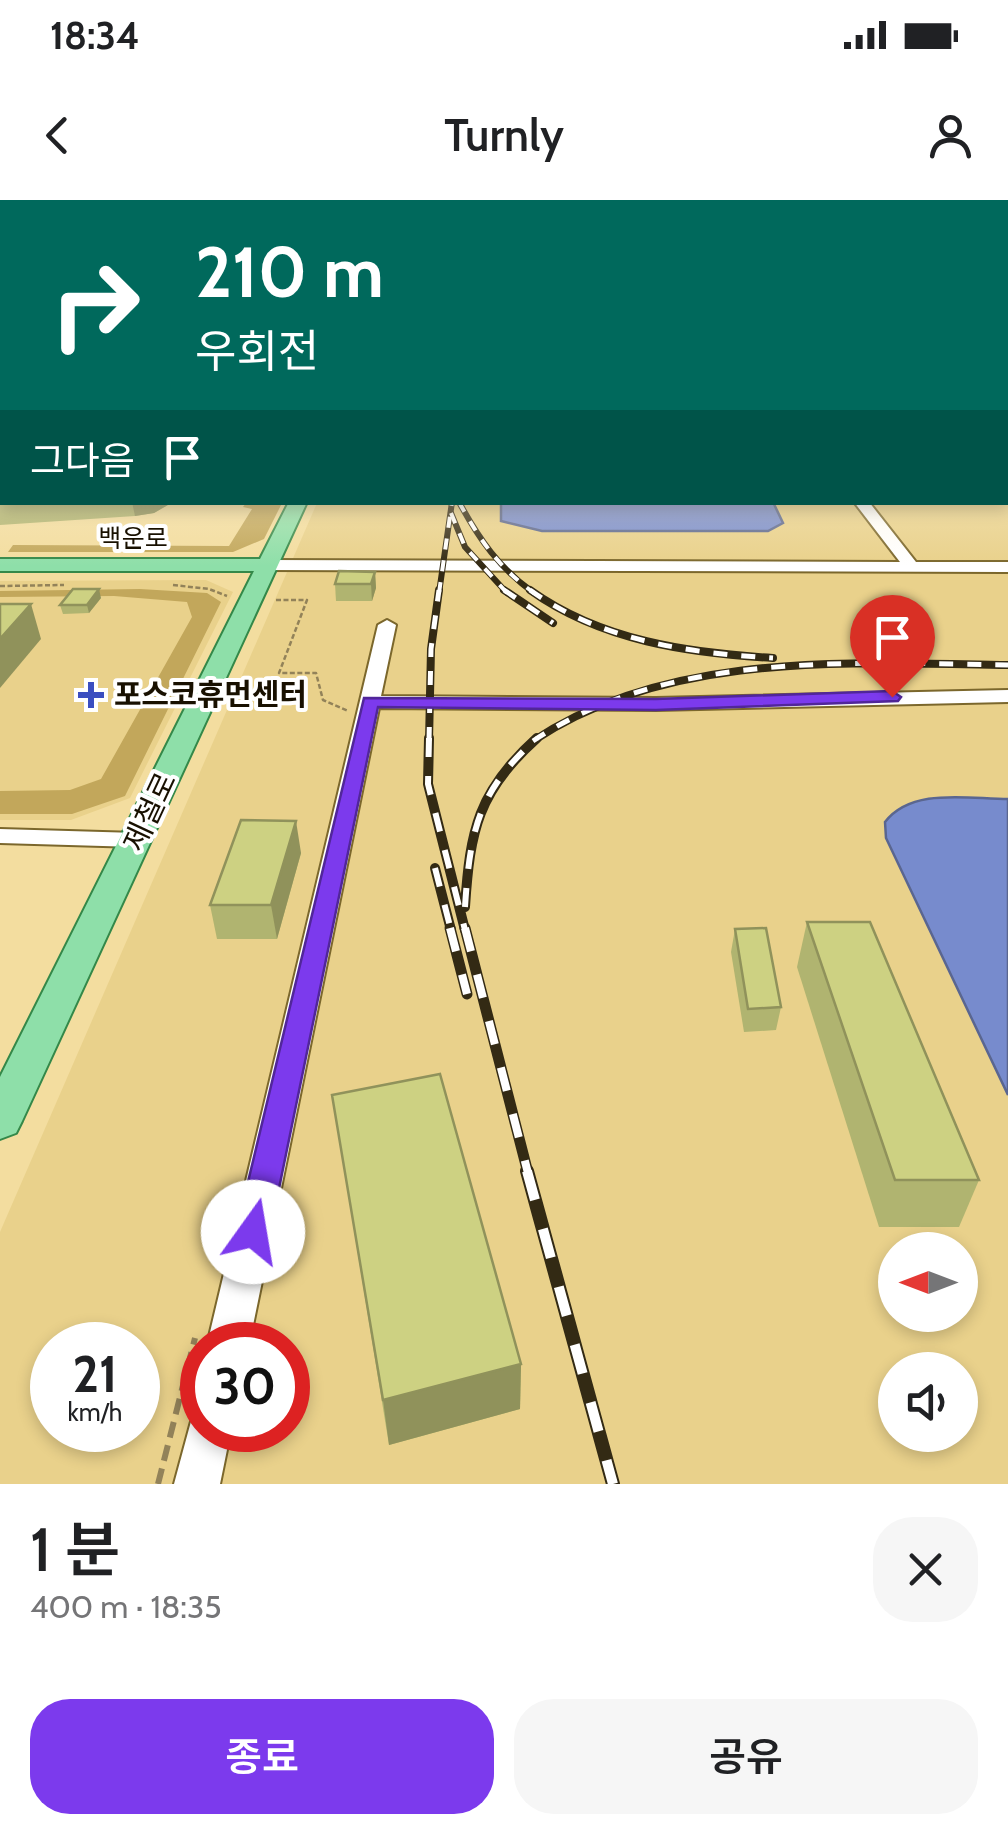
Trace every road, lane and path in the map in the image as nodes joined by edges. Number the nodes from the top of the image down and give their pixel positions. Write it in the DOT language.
graph roads {
  1 [pos="296,505"];
  2 [pos="863,505"];
  3 [pos="0,565"];
  4 [pos="266,566"];
  5 [pos="912,567"];
  6 [pos="1008,568"];
  7 [pos="78,584"];
  8 [pos="170,584"];
  9 [pos="0,586"];
  10 [pos="249,600"];
  11 [pos="387,625"];
  12 [pos="1008,696"];
  13 [pos="366,708"];
  14 [pos="0,836"];
  15 [pos="137,840"];
  16 [pos="0,1122"];
  17 [pos="233,1322"];
  18 [pos="180,1397"];
  19 [pos="204,1452"];
  20 [pos="158,1484"];
  21 [pos="197,1484"];
  1 -- 4 [label="main road, 제철로"];
  2 -- 5 [label="street"];
  3 -- 4 [label="main road, 백운로"];
  4 -- 5 [label="street"];
  4 -- 10 [label="main road, 제철로"];
  5 -- 6 [label="street"];
  7 -- 9 [label="path"];
  8 -- 10 [label="path"];
  10 -- 13 [label="path"];
  10 -- 15 [label="main road, 제철로"];
  11 -- 13 [label="street"];
  12 -- 13 [label="street"];
  13 -- 17 [label="street"];
  14 -- 15 [label="street"];
  15 -- 16 [label="main road, 제철로"];
  18 -- 20 [label="path"];
  19 -- 21 [label="street"];
}
